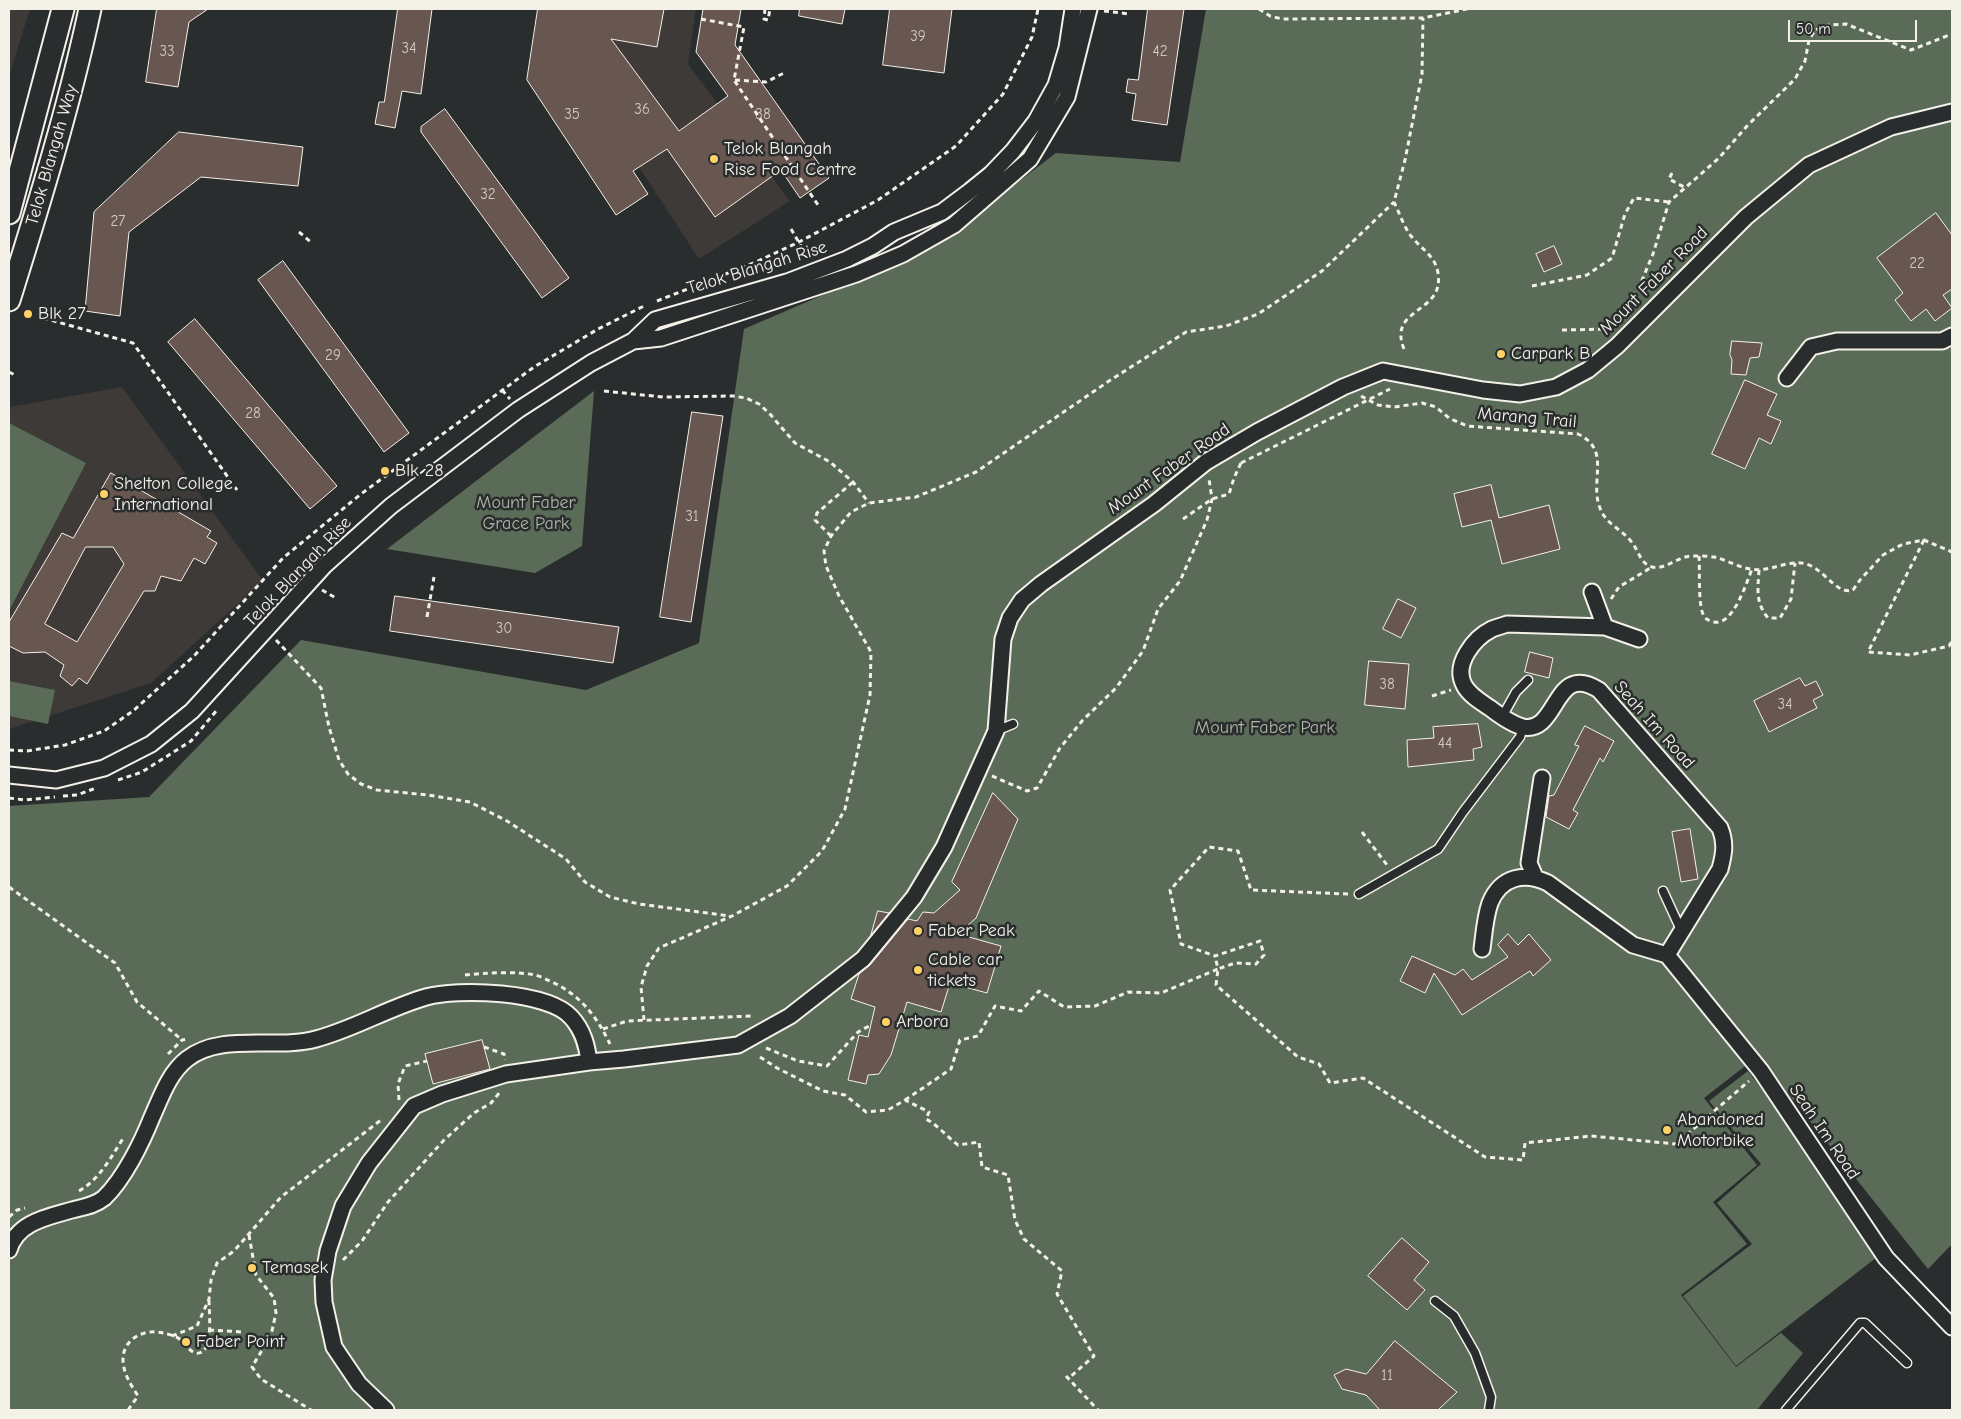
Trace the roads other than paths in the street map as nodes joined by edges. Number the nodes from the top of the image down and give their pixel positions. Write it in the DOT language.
graph roads {
  1 [pos="63,9"];
  2 [pos="90,9"];
  3 [pos="1073,9"];
  4 [pos="1096,10"];
  5 [pos="1952,112"];
  6 [pos="9,213"];
  7 [pos="894,232"];
  8 [pos="904,254"];
  9 [pos="9,300"];
  10 [pos="1952,336"];
  11 [pos="633,342"];
  12 [pos="1787,378"];
  13 [pos="1592,592"];
  14 [pos="1602,621"];
  15 [pos="1640,639"];
  16 [pos="1528,680"];
  17 [pos="1502,717"];
  18 [pos="1013,724"];
  19 [pos="1523,727"];
  20 [pos="996,731"];
  21 [pos="9,775"];
  22 [pos="1542,778"];
  23 [pos="1535,877"];
  24 [pos="1663,891"];
  25 [pos="1359,894"];
  26 [pos="1681,930"];
  27 [pos="1482,949"];
  28 [pos="1667,955"];
  29 [pos="589,1062"];
  30 [pos="9,1250"];
  31 [pos="1435,1301"];
  32 [pos="1952,1327"];
  33 [pos="1908,1364"];
  34 [pos="386,1410"];
  35 [pos="1488,1410"];
  36 [pos="1786,1410"];
  1 -- 6 [label="main road, Telok Blangah Way"];
  2 -- 9 [label="main road, Telok Blangah Way"];
  3 -- 7 [label="street, Telok Blangah Rise"];
  4 -- 8 [label="street, Telok Blangah Rise"];
  5 -- 20 [label="street, Mount Faber Road"];
  7 -- 8 [label="street"];
  7 -- 11 [label="street, Telok Blangah Rise"];
  8 -- 11 [label="street, Telok Blangah Rise"];
  10 -- 12 [label="street"];
  11 -- 21 [label="street, Telok Blangah Rise"];
  13 -- 14 [label="street"];
  14 -- 15 [label="street"];
  14 -- 17 [label="street"];
  16 -- 17 [label="lane"];
  17 -- 19 [label="street"];
  18 -- 20 [label="lane"];
  19 -- 25 [label="lane"];
  19 -- 26 [label="street, Seah Im Road"];
  20 -- 29 [label="street, Mount Faber Road"];
  22 -- 23 [label="street"];
  23 -- 27 [label="street"];
  23 -- 28 [label="street"];
  24 -- 26 [label="lane"];
  26 -- 28 [label="street, Seah Im Road"];
  28 -- 32 [label="street, Seah Im Road"];
  29 -- 30 [label="street"];
  29 -- 34 [label="street, Mount Faber Road"];
  31 -- 35 [label="lane"];
  33 -- 36 [label="lane"];
}
